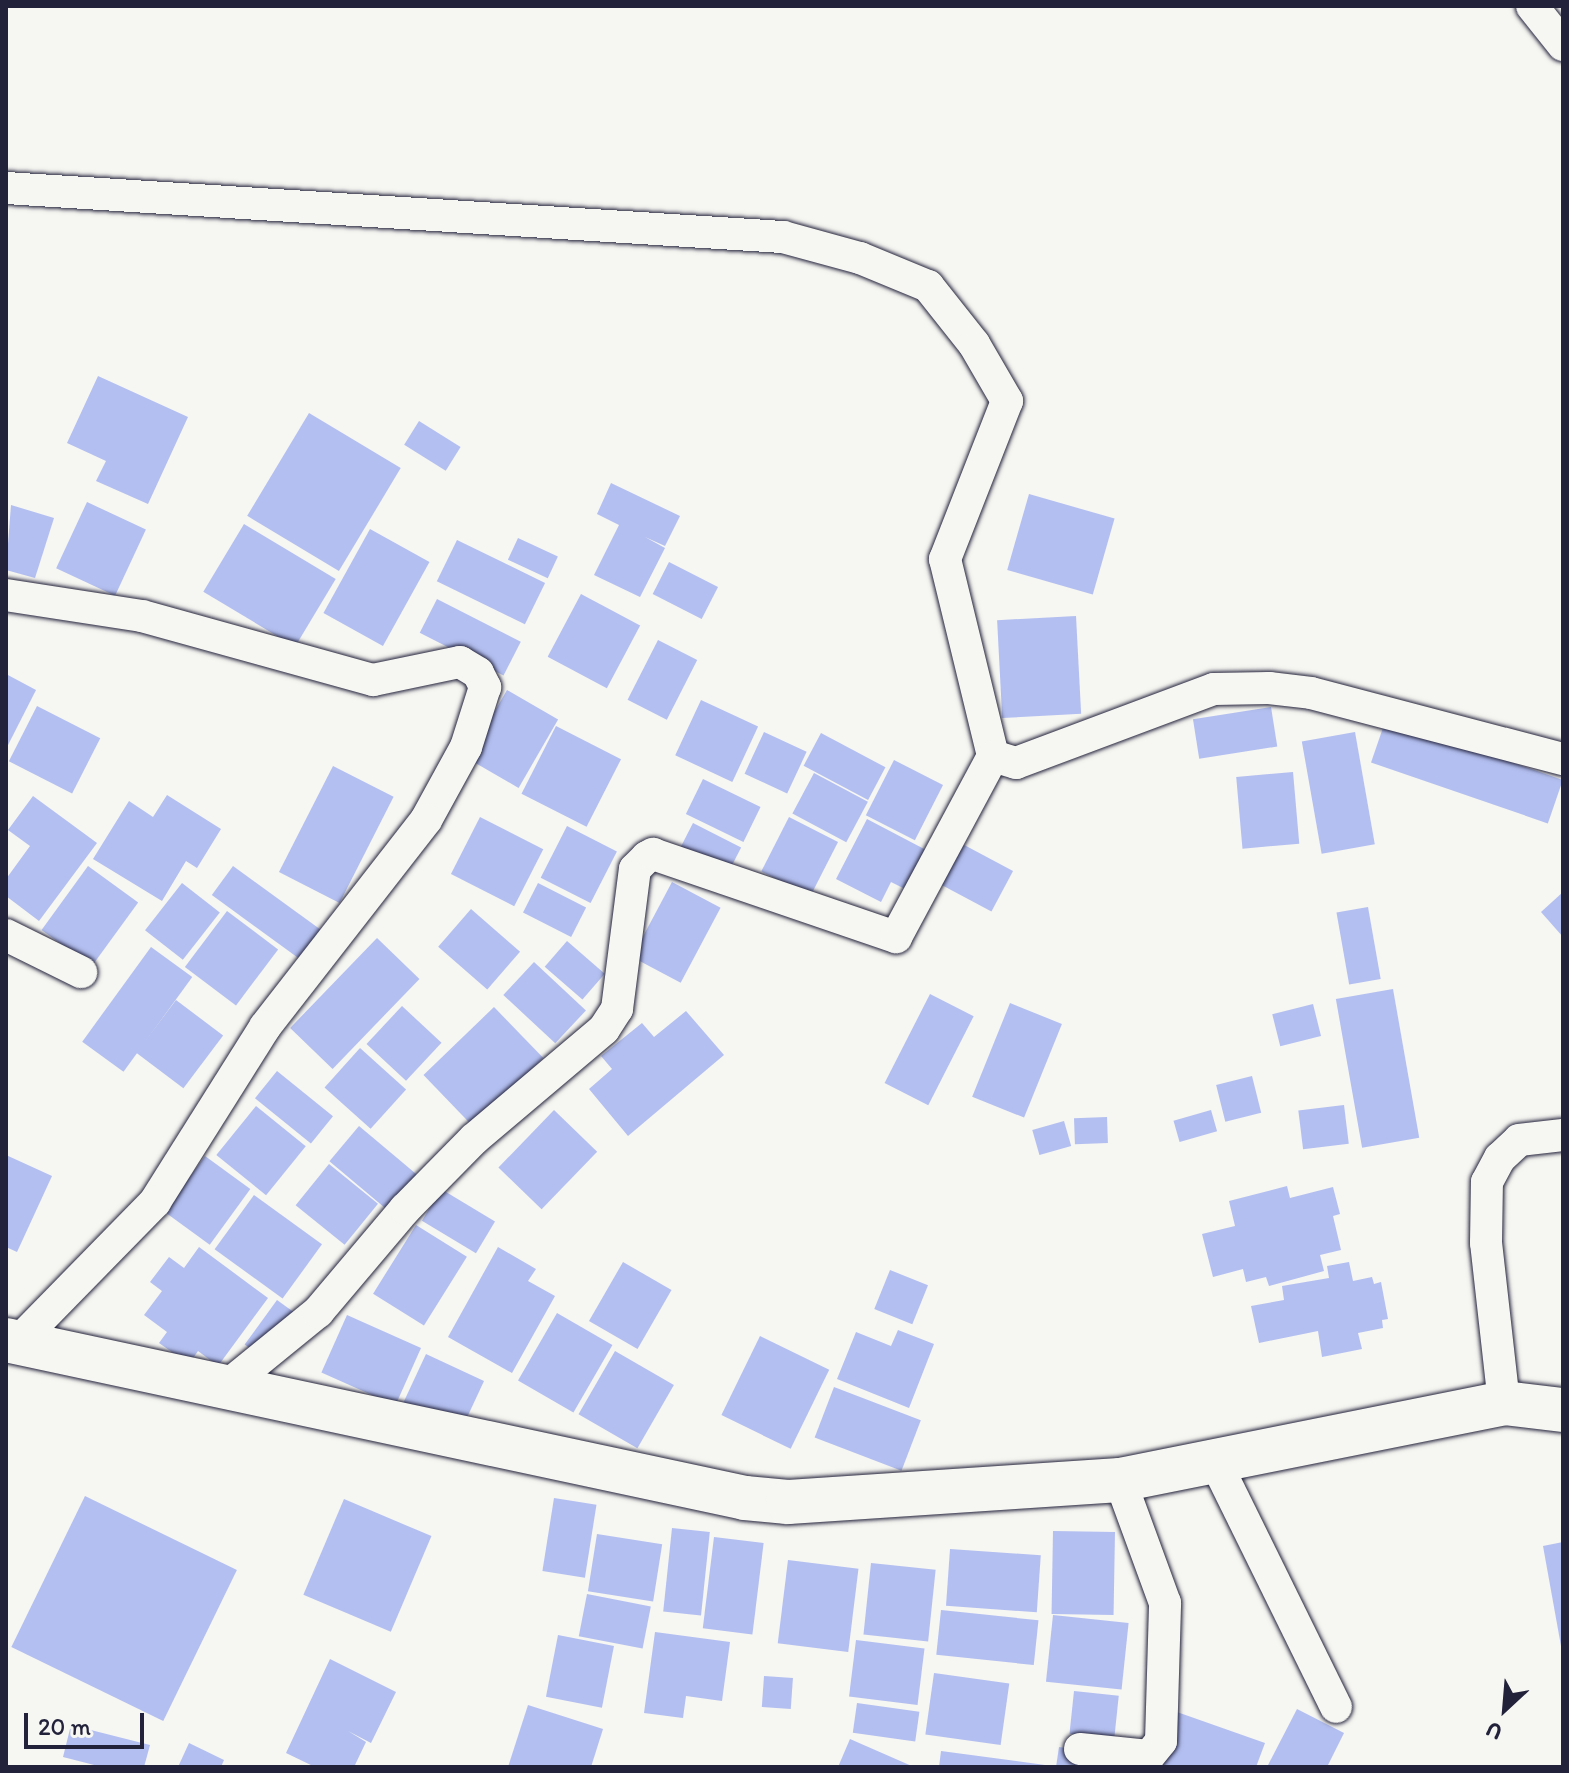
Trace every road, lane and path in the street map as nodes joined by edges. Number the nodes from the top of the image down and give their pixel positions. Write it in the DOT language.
graph roads {
  1 [pos="1532,6"];
  2 [pos="1563,45"];
  3 [pos="6,188"];
  4 [pos="6,595"];
  5 [pos="993,756"];
  6 [pos="1563,759"];
  7 [pos="6,935"];
  8 [pos="81,972"];
  9 [pos="1563,1135"];
  10 [pos="12,1342"];
  11 [pos="222,1390"];
  12 [pos="1504,1403"];
  13 [pos="1563,1410"];
  14 [pos="1215,1461"];
  15 [pos="1120,1480"];
  16 [pos="1336,1707"];
  17 [pos="1080,1749"];
  1 -- 2 [label="street"];
  3 -- 5 [label="street"];
  4 -- 10 [label="street"];
  5 -- 6 [label="street"];
  5 -- 11 [label="street"];
  7 -- 8 [label="street"];
  9 -- 12 [label="street"];
  10 -- 11 [label="street"];
  11 -- 15 [label="street"];
  12 -- 13 [label="street"];
  12 -- 14 [label="street"];
  14 -- 15 [label="street"];
  14 -- 16 [label="street"];
  15 -- 17 [label="street"];
}
